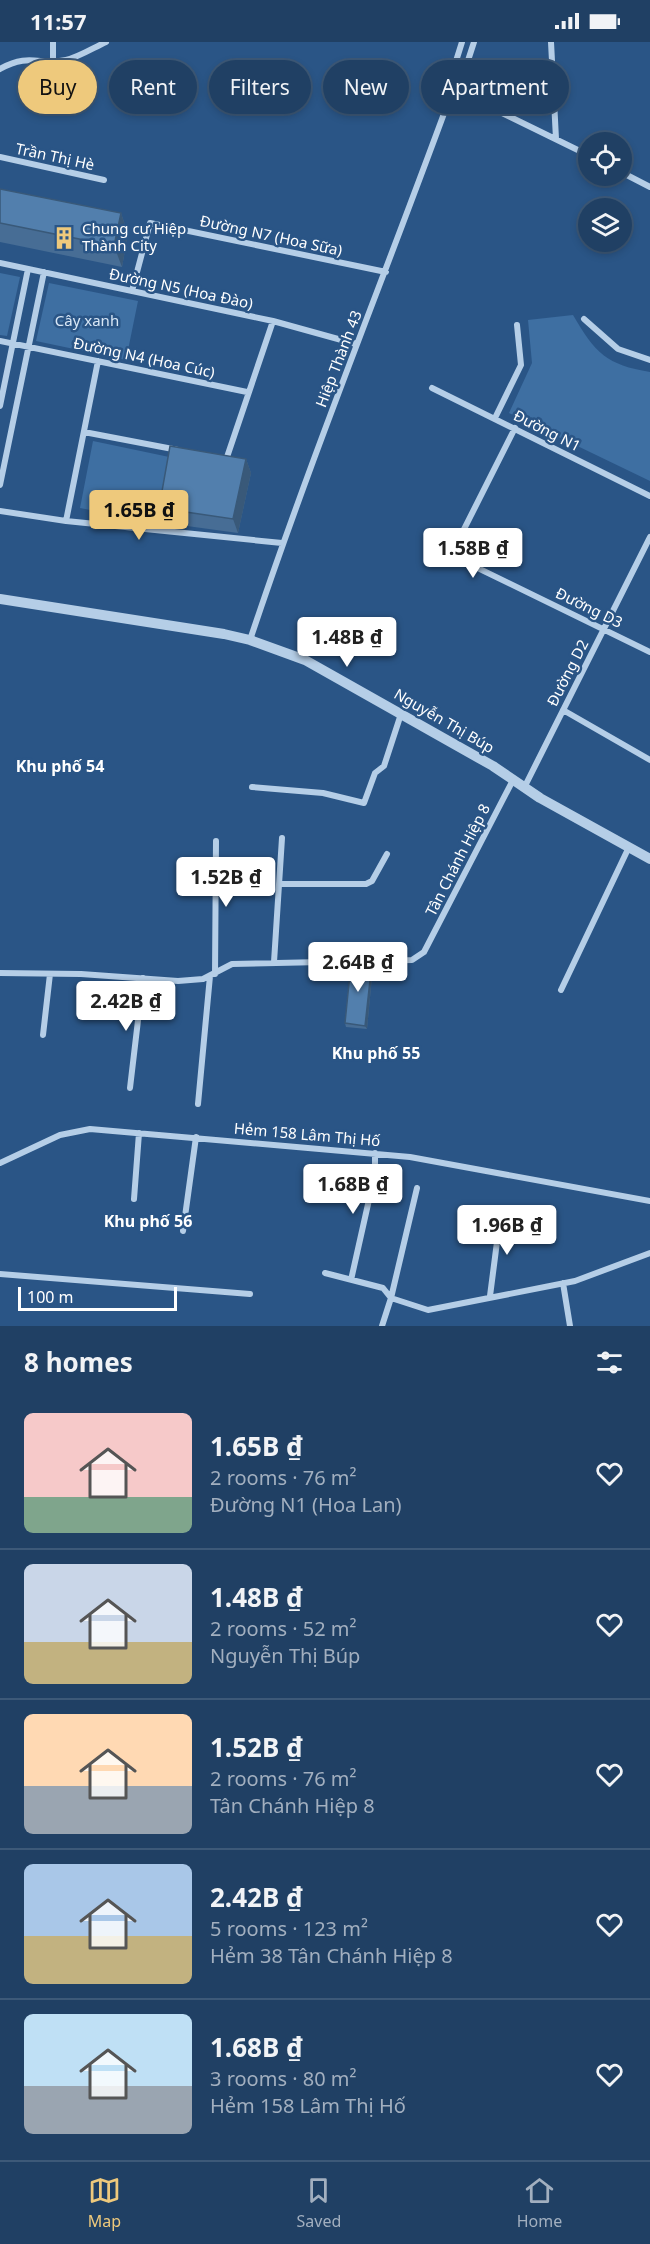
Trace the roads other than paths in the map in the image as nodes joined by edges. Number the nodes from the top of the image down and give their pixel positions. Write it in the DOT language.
graph roads {
  1 [pos="53,42"];
  2 [pos="106,42"];
  3 [pos="462,42"];
  4 [pos="474,42"];
  5 [pos="551,42"];
  6 [pos="27,60"];
  7 [pos="53,60"];
  8 [pos="65,60"];
  9 [pos="456,60"];
  10 [pos="468,60"];
  11 [pos="18,61"];
  12 [pos="0,69"];
  13 [pos="444,114"];
  14 [pos="504,114"];
  15 [pos="555,139"];
  16 [pos="578,150"];
  17 [pos="0,157"];
  18 [pos="632,178"];
  19 [pos="104,180"];
  20 [pos="650,187"];
  21 [pos="0,263"];
  22 [pos="28,269"];
  23 [pos="44,272"];
  24 [pos="386,272"];
  25 [pos="132,291"];
  26 [pos="584,319"];
  27 [pos="273,321"];
  28 [pos="517,325"];
  29 [pos="0,341"];
  30 [pos="12,344"];
  31 [pos="356,344"];
  32 [pos="28,347"];
  33 [pos="650,360"];
  34 [pos="98,361"];
  35 [pos="432,388"];
  36 [pos="247,392"];
  37 [pos="0,406"];
  38 [pos="495,418"];
  39 [pos="515,428"];
  40 [pos="84,432"];
  41 [pos="182,451"];
  42 [pos="215,458"];
  43 [pos="0,485"];
  44 [pos="650,496"];
  45 [pos="0,511"];
  46 [pos="66,521"];
  47 [pos="650,537"];
  48 [pos="282,543"];
  49 [pos="0,599"];
  50 [pos="604,629"];
  51 [pos="250,640"];
  52 [pos="650,652"];
  53 [pos="563,710"];
  54 [pos="401,714"];
  55 [pos="650,760"];
  56 [pos="513,780"];
  57 [pos="252,787"];
  58 [pos="524,788"];
  59 [pos="282,838"];
  60 [pos="216,841"];
  61 [pos="629,847"];
  62 [pos="387,854"];
  63 [pos="650,859"];
  64 [pos="279,884"];
  65 [pos="274,962"];
  66 [pos="0,973"];
  67 [pos="50,974"];
  68 [pos="212,975"];
  69 [pos="143,978"];
  70 [pos="561,990"];
  71 [pos="43,1035"];
  72 [pos="130,1088"];
  73 [pos="198,1104"];
  74 [pos="139,1133"];
  75 [pos="196,1137"];
  76 [pos="375,1153"];
  77 [pos="0,1163"];
  78 [pos="417,1188"];
  79 [pos="134,1199"];
  80 [pos="650,1201"];
  81 [pos="501,1211"];
  82 [pos="183,1231"];
  83 [pos="650,1253"];
  84 [pos="326,1273"];
  85 [pos="0,1274"];
  86 [pos="351,1280"];
  87 [pos="563,1283"];
  88 [pos="250,1294"];
  89 [pos="490,1296"];
  90 [pos="391,1298"];
  91 [pos="382,1326"];
  92 [pos="570,1326"];
  1 -- 7 [label="street"];
  2 -- 8 [label="street"];
  3 -- 9 [label="street, Hiệp Thành 43"];
  4 -- 10 [label="street, Hiệp Thành 43"];
  5 -- 15 [label="street"];
  6 -- 7 [label="street"];
  11 -- 12 [label="street"];
  13 -- 24 [label="street, Hiệp Thành 43"];
  14 -- 15 [label="street"];
  15 -- 16 [label="street"];
  17 -- 19 [label="street, Trần Thị Hè"];
  18 -- 20 [label="street"];
  21 -- 22 [label="street, Đường N5 (Hoa Đào)"];
  22 -- 23 [label="street, Đường N5 (Hoa Đào)"];
  22 -- 30 [label="street"];
  23 -- 25 [label="street, Đường N5 (Hoa Đào)"];
  23 -- 32 [label="street"];
  24 -- 25 [label="street, Đường N7 (Hoa Sữa)"];
  24 -- 31 [label="street, Hiệp Thành 43"];
  25 -- 27 [label="street, Đường N5 (Hoa Đào)"];
  26 -- 33 [label="street"];
  27 -- 31 [label="street, Đường N5 (Hoa Đào)"];
  27 -- 36 [label="street"];
  28 -- 38 [label="street"];
  29 -- 30 [label="street, Đường N4 (Hoa Cúc)"];
  30 -- 32 [label="street, Đường N4 (Hoa Cúc)"];
  30 -- 37 [label="street"];
  31 -- 48 [label="street, Hiệp Thành 43"];
  32 -- 34 [label="street, Đường N4 (Hoa Cúc)"];
  32 -- 43 [label="street"];
  34 -- 36 [label="street, Đường N4 (Hoa Cúc)"];
  34 -- 40 [label="street"];
  35 -- 38 [label="street, Đường N1"];
  36 -- 42 [label="street"];
  38 -- 39 [label="street, Đường N1"];
  39 -- 44 [label="street, Đường N1"];
  39 -- 50 [label="street, Đường D3"];
  40 -- 41 [label="street"];
  40 -- 46 [label="street"];
  45 -- 46 [label="street"];
  46 -- 48 [label="street"];
  47 -- 50 [label="street, Đường D2"];
  48 -- 51 [label="street, Hiệp Thành 43"];
  49 -- 51 [label="street, Nguyễn Thị Búp"];
  50 -- 52 [label="street, Đường D3"];
  50 -- 53 [label="street, Đường D2"];
  51 -- 54 [label="street, Nguyễn Thị Búp"];
  53 -- 55 [label="street"];
  53 -- 58 [label="street, Đường D2"];
  54 -- 56 [label="street, Nguyễn Thị Búp"];
  54 -- 57 [label="street"];
  56 -- 58 [label="street, Nguyễn Thị Búp"];
  56 -- 65 [label="street, Tân Chánh Hiệp 8"];
  58 -- 61 [label="street, Nguyễn Thị Búp"];
  59 -- 64 [label="street"];
  60 -- 68 [label="street"];
  61 -- 63 [label="street, Nguyễn Thị Búp"];
  61 -- 70 [label="street"];
  62 -- 64 [label="street"];
  64 -- 65 [label="street"];
  65 -- 68 [label="street, Tân Chánh Hiệp 8"];
  66 -- 67 [label="street, Tân Chánh Hiệp 8"];
  67 -- 69 [label="street, Tân Chánh Hiệp 8"];
  67 -- 71 [label="street"];
  68 -- 69 [label="street, Tân Chánh Hiệp 8"];
  68 -- 73 [label="street"];
  69 -- 72 [label="street"];
  74 -- 75 [label="street, Hẻm 158 Lâm Thị Hố"];
  74 -- 77 [label="street, Hẻm 158 Lâm Thị Hố"];
  74 -- 79 [label="street"];
  75 -- 76 [label="street, Hẻm 158 Lâm Thị Hố"];
  75 -- 82 [label="street"];
  76 -- 80 [label="street, Hẻm 158 Lâm Thị Hố"];
  76 -- 86 [label="street"];
  78 -- 90 [label="street"];
  81 -- 89 [label="street"];
  83 -- 87 [label="street"];
  84 -- 86 [label="street"];
  85 -- 88 [label="street"];
  86 -- 90 [label="street"];
  87 -- 89 [label="street"];
  87 -- 92 [label="street"];
  89 -- 90 [label="street"];
  90 -- 91 [label="street"];
}
